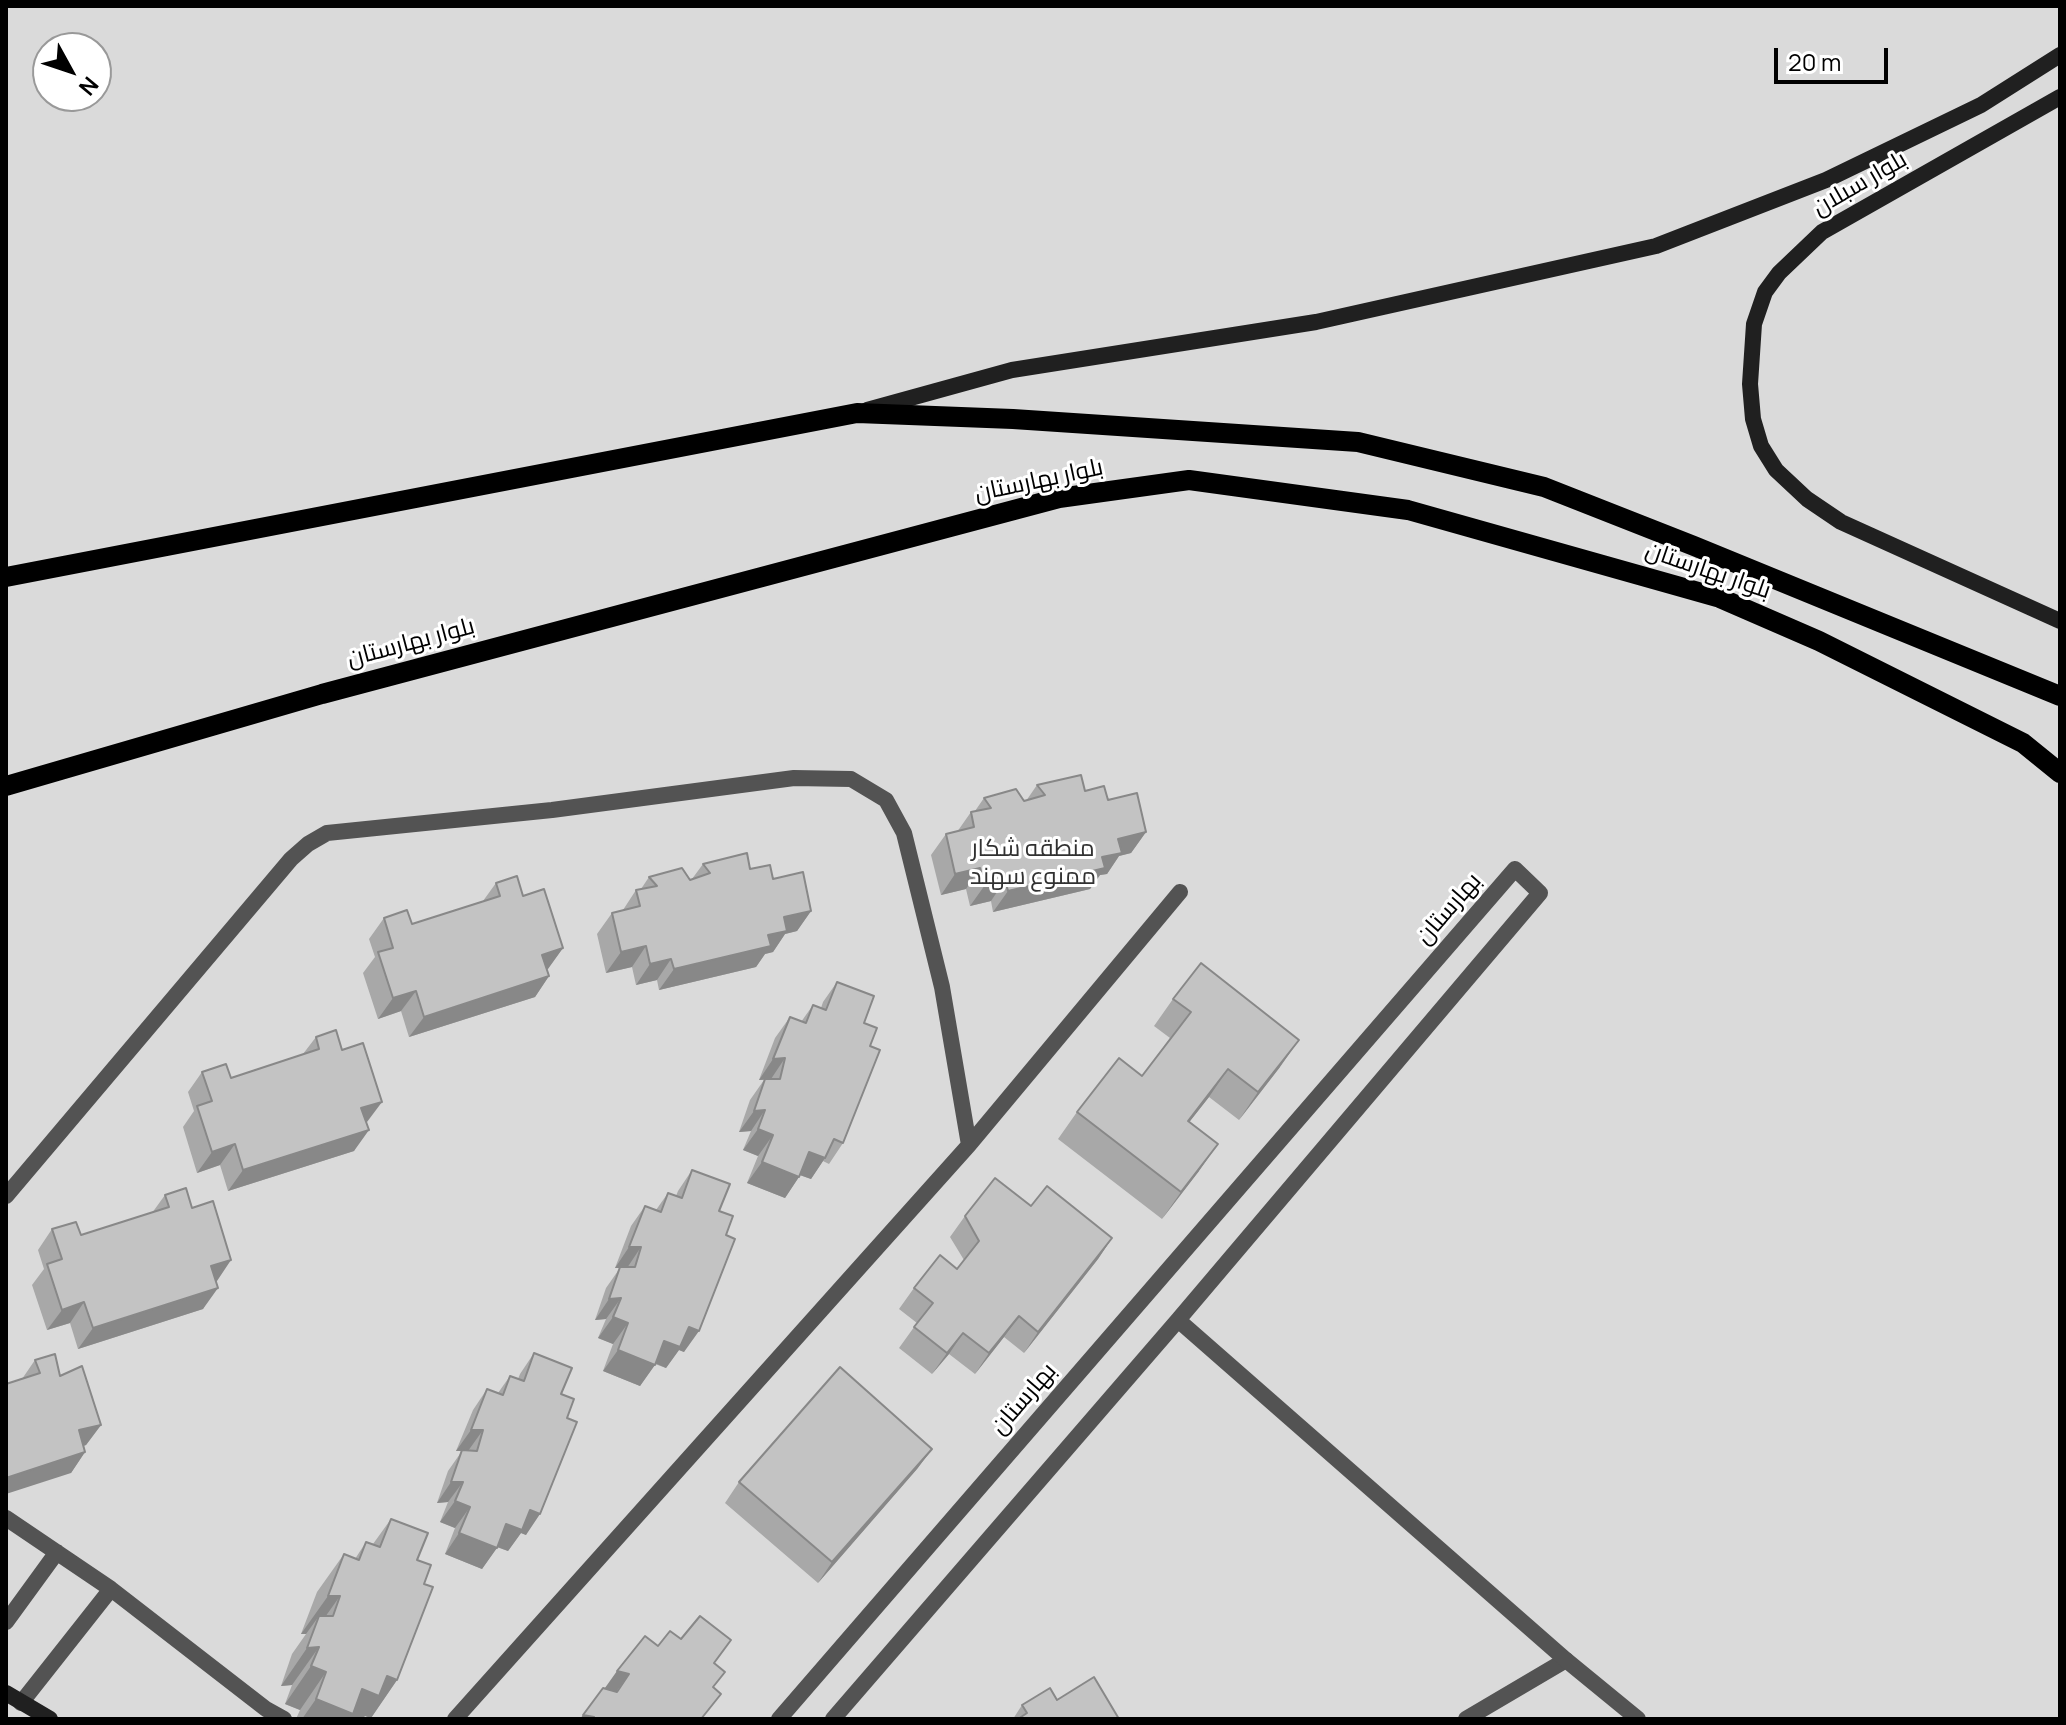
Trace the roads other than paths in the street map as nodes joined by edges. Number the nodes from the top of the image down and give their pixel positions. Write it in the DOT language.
graph roads {
  1 [pos="2060,55"];
  2 [pos="2060,97"];
  3 [pos="857,413"];
  4 [pos="6,577"];
  5 [pos="2060,621"];
  6 [pos="2060,696"];
  7 [pos="2060,773"];
  8 [pos="6,786"];
  9 [pos="1180,892"];
  10 [pos="969,1145"];
  11 [pos="6,1196"];
  12 [pos="1178,1320"];
  13 [pos="6,1518"];
  14 [pos="57,1552"];
  15 [pos="111,1589"];
  16 [pos="6,1622"];
  17 [pos="1566,1660"];
  18 [pos="6,1693"];
  19 [pos="21,1703"];
  20 [pos="50,1719"];
  21 [pos="284,1719"];
  22 [pos="455,1719"];
  23 [pos="779,1719"];
  24 [pos="833,1719"];
  25 [pos="1466,1719"];
  26 [pos="1638,1719"];
  1 -- 3 [label="main road"];
  2 -- 5 [label="main road, بلوار سبلان"];
  3 -- 4 [label="main road, بلوار بهارستان"];
  3 -- 6 [label="main road, بلوار بهارستان"];
  7 -- 8 [label="main road, بلوار بهارستان"];
  9 -- 10 [label="street"];
  10 -- 11 [label="street"];
  10 -- 22 [label="street"];
  12 -- 17 [label="street"];
  12 -- 23 [label="street, بهارستان"];
  12 -- 24 [label="street, بهارستان"];
  13 -- 14 [label="street"];
  14 -- 15 [label="street"];
  14 -- 16 [label="street"];
  15 -- 19 [label="street"];
  15 -- 21 [label="street"];
  17 -- 25 [label="street"];
  17 -- 26 [label="street"];
  18 -- 19 [label="main road"];
  19 -- 20 [label="main road"];
}
